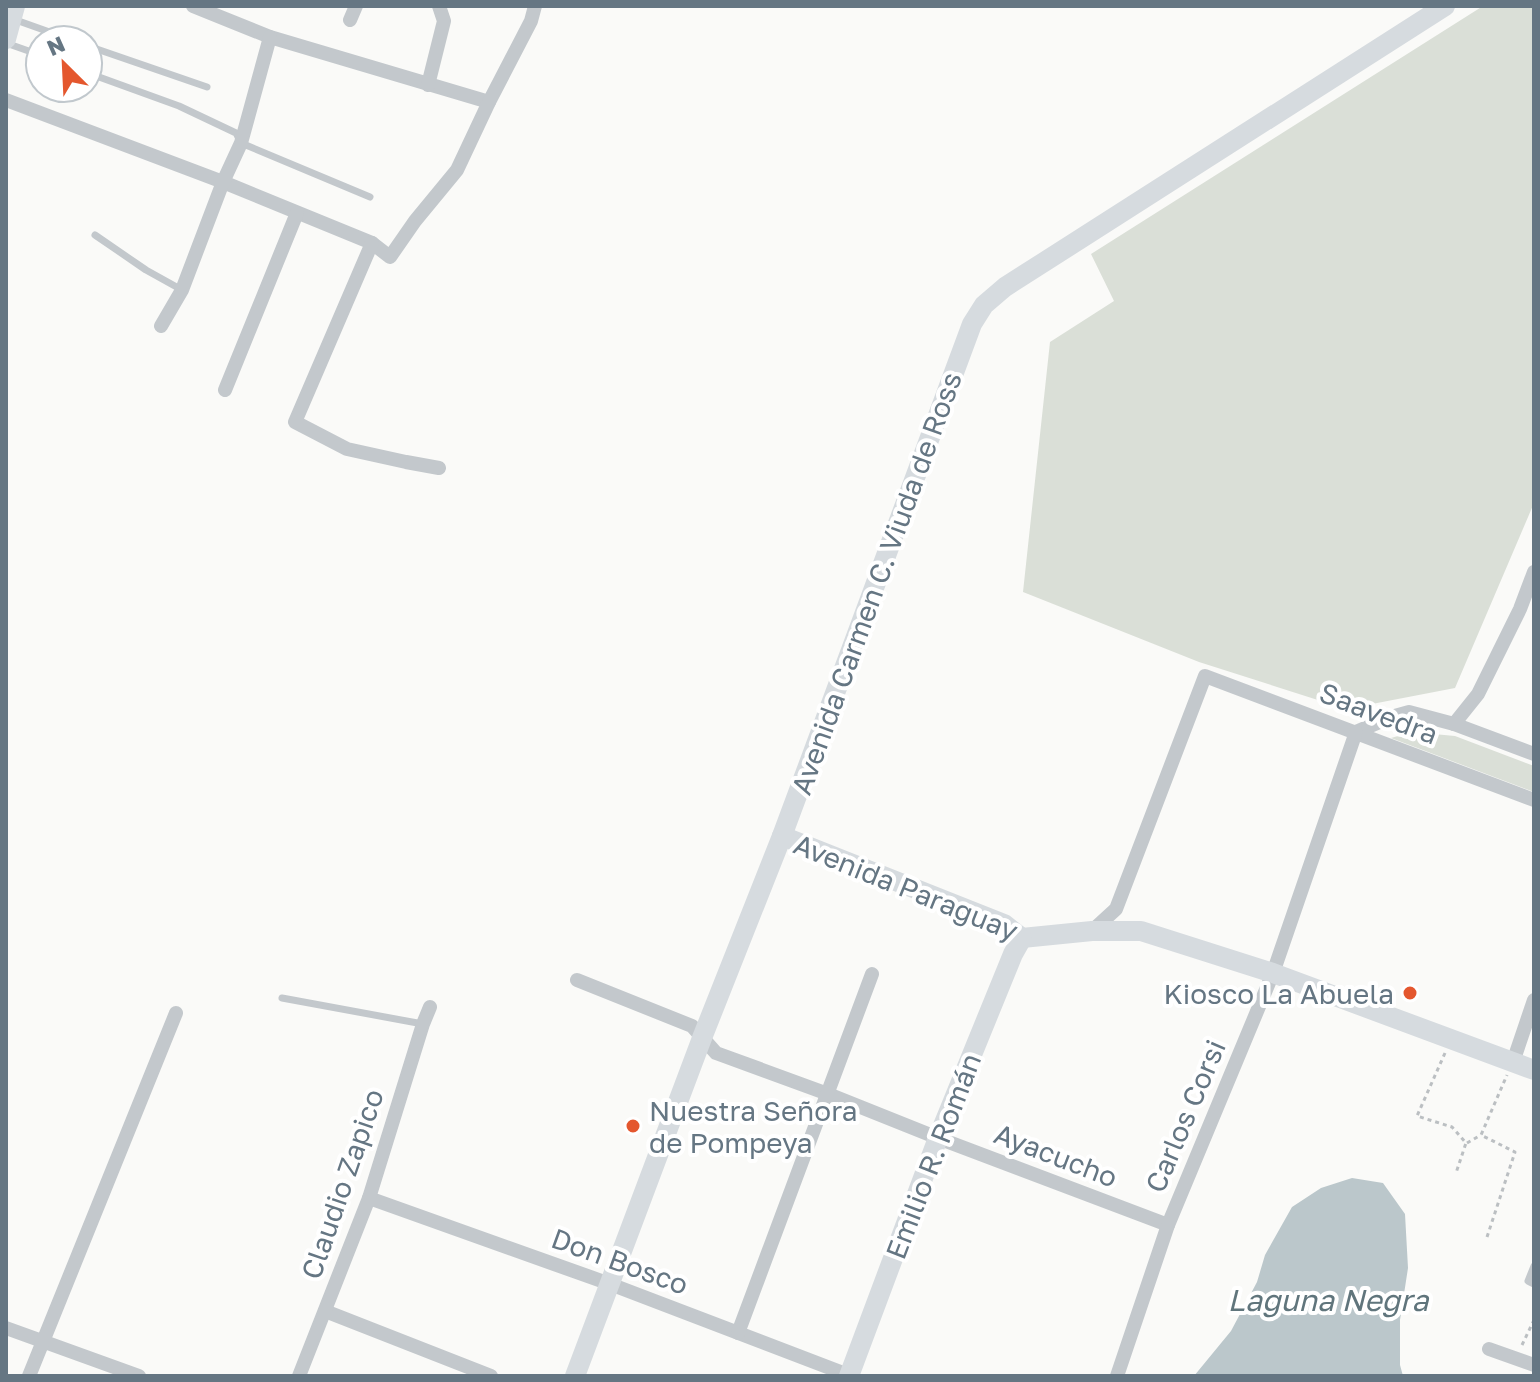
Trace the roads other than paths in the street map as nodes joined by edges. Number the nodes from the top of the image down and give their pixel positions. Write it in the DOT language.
graph roads {
  1 [pos="193,6"];
  2 [pos="439,6"];
  3 [pos="535,6"];
  4 [pos="1445,6"];
  5 [pos="9,27"];
  6 [pos="270,37"];
  7 [pos="24,41"];
  8 [pos="104,52"];
  9 [pos="104,79"];
  10 [pos="428,85"];
  11 [pos="207,87"];
  12 [pos="6,100"];
  13 [pos="489,102"];
  14 [pos="241,143"];
  15 [pos="223,182"];
  16 [pos="370,197"];
  17 [pos="297,213"];
  18 [pos="95,235"];
  19 [pos="372,243"];
  20 [pos="182,290"];
  21 [pos="161,326"];
  22 [pos="225,390"];
  23 [pos="439,468"];
  24 [pos="1534,572"];
  25 [pos="1527,607"];
  26 [pos="1454,724"];
  27 [pos="1356,732"];
  28 [pos="1534,754"];
  29 [pos="1534,800"];
  30 [pos="782,836"];
  31 [pos="1092,931"];
  32 [pos="1022,938"];
  33 [pos="1273,973"];
  34 [pos="872,974"];
  35 [pos="577,980"];
  36 [pos="282,998"];
  37 [pos="1534,1000"];
  38 [pos="430,1007"];
  39 [pos="176,1013"];
  40 [pos="423,1024"];
  41 [pos="702,1038"];
  42 [pos="1513,1062"];
  43 [pos="1534,1070"];
  44 [pos="828,1094"];
  45 [pos="938,1138"];
  46 [pos="369,1198"];
  47 [pos="1168,1225"];
  48 [pos="1534,1266"];
  49 [pos="610,1284"];
  50 [pos="1534,1284"];
  51 [pos="325,1311"];
  52 [pos="6,1328"];
  53 [pos="738,1333"];
  54 [pos="42,1341"];
  55 [pos="1489,1349"];
  56 [pos="1534,1365"];
  57 [pos="29,1376"];
  58 [pos="139,1376"];
  59 [pos="299,1376"];
  60 [pos="491,1376"];
  61 [pos="575,1376"];
  62 [pos="850,1376"];
  63 [pos="1117,1376"];
  1 -- 6 [label="street"];
  2 -- 10 [label="street"];
  3 -- 13 [label="street"];
  4 -- 30 [label="street, Avenida Carmen C. Viuda de Ross"];
  5 -- 7 [label="lane"];
  6 -- 10 [label="street"];
  6 -- 14 [label="street"];
  8 -- 11 [label="lane"];
  9 -- 14 [label="lane"];
  10 -- 13 [label="street"];
  12 -- 15 [label="street"];
  13 -- 19 [label="street"];
  14 -- 15 [label="street"];
  14 -- 16 [label="lane"];
  15 -- 17 [label="street"];
  15 -- 20 [label="street"];
  17 -- 19 [label="street"];
  17 -- 22 [label="street"];
  18 -- 20 [label="lane"];
  19 -- 23 [label="street"];
  20 -- 21 [label="street"];
  24 -- 25 [label="street"];
  25 -- 26 [label="street"];
  26 -- 27 [label="street, Saavedra"];
  26 -- 28 [label="street, Saavedra"];
  27 -- 29 [label="street, Saavedra"];
  27 -- 31 [label="street, Saavedra"];
  27 -- 33 [label="street, Carlos Corsi"];
  30 -- 32 [label="street, Avenida Paraguay"];
  30 -- 41 [label="street, Avenida Carmen C. Viuda de Ross"];
  31 -- 32 [label="street, Avenida Paraguay"];
  31 -- 33 [label="street, Avenida Paraguay"];
  32 -- 45 [label="street, Emilio R. Román"];
  33 -- 42 [label="street, Avenida Paraguay"];
  33 -- 47 [label="street, Carlos Corsi"];
  34 -- 44 [label="street"];
  35 -- 41 [label="street, Ayacucho"];
  36 -- 40 [label="lane"];
  37 -- 42 [label="street"];
  38 -- 40 [label="street, Claudio Zapico"];
  39 -- 54 [label="street"];
  40 -- 46 [label="street, Claudio Zapico"];
  41 -- 44 [label="street, Ayacucho"];
  41 -- 49 [label="street, Avenida Carmen C. Viuda de Ross"];
  42 -- 43 [label="street, Avenida Paraguay"];
  44 -- 45 [label="street, Ayacucho"];
  44 -- 53 [label="street"];
  45 -- 47 [label="street, Ayacucho"];
  45 -- 62 [label="street, Emilio R. Román"];
  46 -- 49 [label="street, Don Bosco"];
  46 -- 51 [label="street, Claudio Zapico"];
  47 -- 63 [label="street, Carlos Corsi"];
  48 -- 50 [label="lane"];
  49 -- 53 [label="street, Don Bosco"];
  49 -- 61 [label="street, Avenida Carmen C. Viuda de Ross"];
  51 -- 59 [label="street, Claudio Zapico"];
  51 -- 60 [label="street"];
  52 -- 54 [label="street"];
  53 -- 62 [label="street, Don Bosco"];
  54 -- 57 [label="street"];
  54 -- 58 [label="street"];
  55 -- 56 [label="street"];
}
